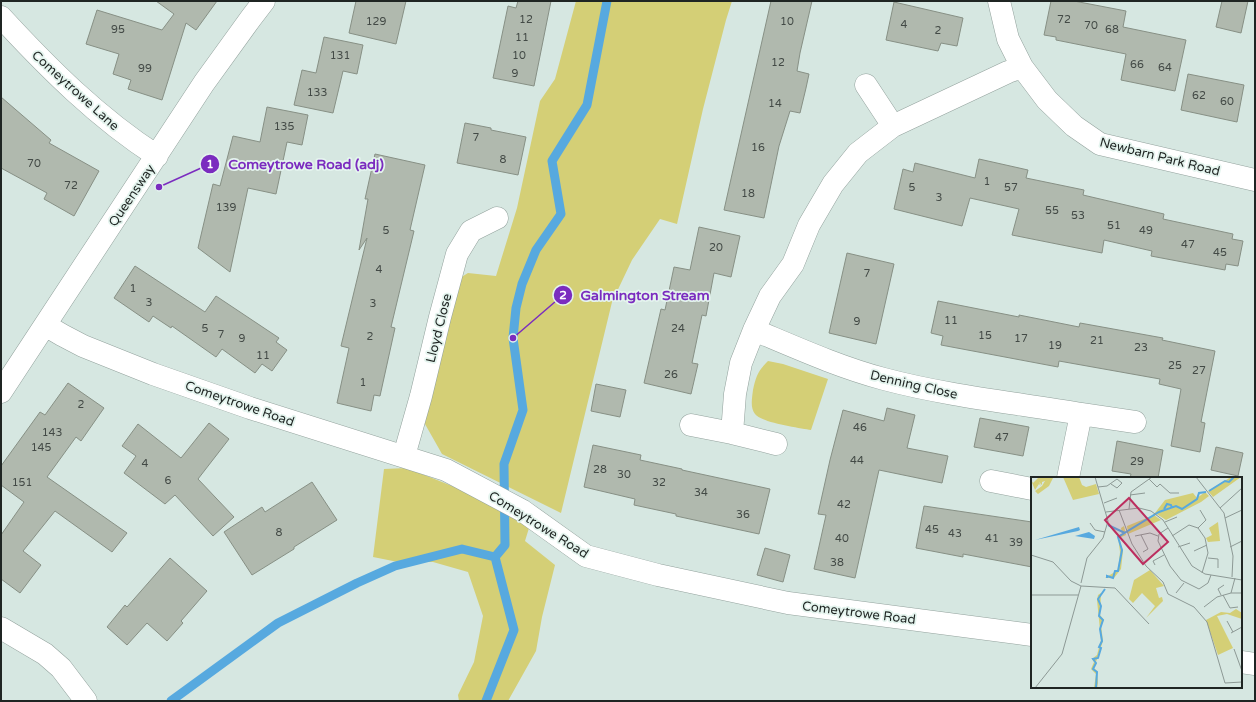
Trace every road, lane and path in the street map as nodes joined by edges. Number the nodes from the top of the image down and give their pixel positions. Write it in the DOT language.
graph roads {
  1 [pos="264,1"];
  2 [pos="999,1"];
  3 [pos="1,17"];
  4 [pos="1022,67"];
  5 [pos="866,85"];
  6 [pos="893,126"];
  7 [pos="157,156"];
  8 [pos="1255,180"];
  9 [pos="497,218"];
  10 [pos="46,324"];
  11 [pos="754,330"];
  12 [pos="1,392"];
  13 [pos="1081,414"];
  14 [pos="1135,422"];
  15 [pos="691,425"];
  16 [pos="732,434"];
  17 [pos="776,444"];
  18 [pos="404,456"];
  19 [pos="1068,477"];
  20 [pos="991,481"];
  21 [pos="1031,489"];
  22 [pos="1,628"];
  23 [pos="1031,635"];
  24 [pos="1242,662"];
  25 [pos="1255,664"];
  26 [pos="86,701"];
  1 -- 7 [label="street, Queensway"];
  2 -- 4 [label="street, Newbarn Park Road"];
  3 -- 7 [label="street, Comeytrowe Lane"];
  4 -- 6 [label="street"];
  4 -- 8 [label="street, Newbarn Park Road"];
  5 -- 6 [label="street"];
  6 -- 11 [label="street"];
  7 -- 10 [label="street, Queensway"];
  9 -- 18 [label="street, Lloyd Close"];
  10 -- 12 [label="street, Queensway"];
  10 -- 18 [label="street, Comeytrowe Road"];
  11 -- 13 [label="street, Denning Close"];
  11 -- 16 [label="street"];
  13 -- 14 [label="street, Denning Close"];
  13 -- 19 [label="street"];
  15 -- 16 [label="street"];
  16 -- 17 [label="street"];
  18 -- 23 [label="street, Comeytrowe Road"];
  20 -- 21 [label="street"];
  22 -- 26 [label="street"];
  24 -- 25 [label="street"];
}
